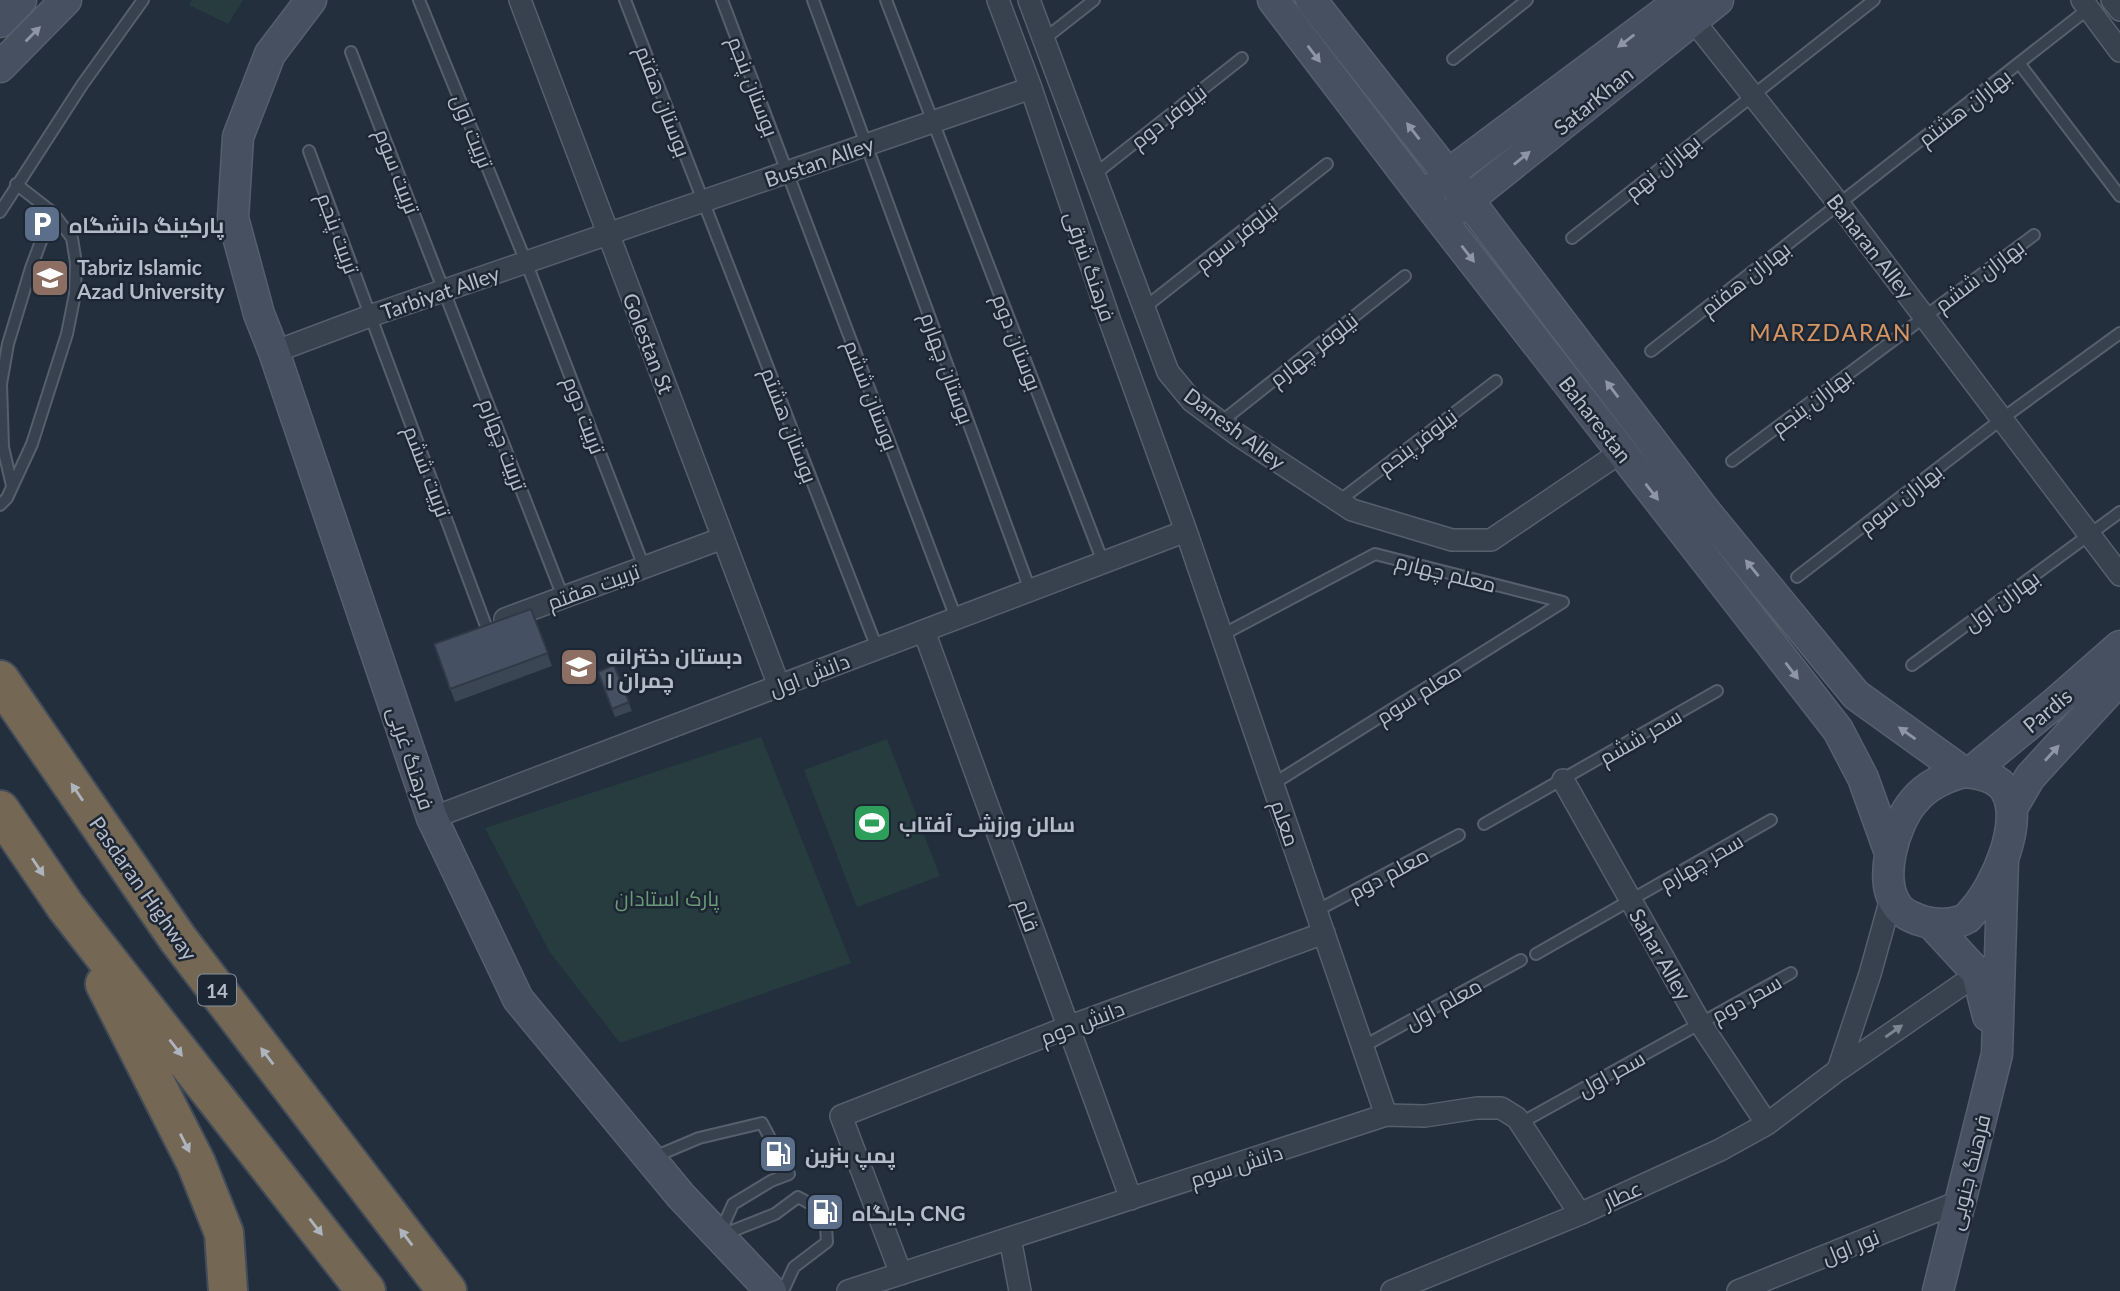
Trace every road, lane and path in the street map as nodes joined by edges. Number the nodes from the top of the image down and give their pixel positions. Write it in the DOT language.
graph roads {
  1 [pos="21,0"];
  2 [pos="143,0"];
  3 [pos="312,0"];
  4 [pos="419,0"];
  5 [pos="520,0"];
  6 [pos="625,0"];
  7 [pos="722,0"];
  8 [pos="813,0"];
  9 [pos="886,0"];
  10 [pos="998,0"];
  11 [pos="1029,0"];
  12 [pos="1094,0"];
  13 [pos="1273,0"];
  14 [pos="1311,0"];
  15 [pos="1527,0"];
  16 [pos="1718,0"];
  17 [pos="1874,0"];
  18 [pos="2112,0"];
  19 [pos="56,3"];
  20 [pos="2085,4"];
  21 [pos="1682,5"];
  22 [pos="2120,10"];
  23 [pos="0,22"];
  24 [pos="2117,38"];
  25 [pos="1043,40"];
  26 [pos="351,52"];
  27 [pos="1242,58"];
  28 [pos="1453,59"];
  29 [pos="2019,63"];
  30 [pos="0,67"];
  31 [pos="1031,88"];
  32 [pos="1753,94"];
  33 [pos="933,123"];
  34 [pos="866,145"];
  35 [pos="309,151"];
  36 [pos="1327,164"];
  37 [pos="787,173"];
  38 [pos="1095,174"];
  39 [pos="1447,175"];
  40 [pos="16,184"];
  41 [pos="2120,196"];
  42 [pos="703,201"];
  43 [pos="1469,201"];
  44 [pos="1839,204"];
  45 [pos="1433,209"];
  46 [pos="0,212"];
  47 [pos="52,212"];
  48 [pos="607,234"];
  49 [pos="2034,235"];
  50 [pos="1572,238"];
  51 [pos="526,262"];
  52 [pos="1405,276"];
  53 [pos="444,290"];
  54 [pos="1144,308"];
  55 [pos="370,316"];
  56 [pos="1925,316"];
  57 [pos="2120,333"];
  58 [pos="1651,351"];
  59 [pos="274,352"];
  60 [pos="1496,381"];
  61 [pos="2003,418"];
  62 [pos="1221,422"];
  63 [pos="1621,452"];
  64 [pos="1732,461"];
  65 [pos="12,486"];
  66 [pos="1339,501"];
  67 [pos="0,505"];
  68 [pos="2120,512"];
  69 [pos="1186,531"];
  70 [pos="2090,535"];
  71 [pos="723,538"];
  72 [pos="1103,562"];
  73 [pos="644,567"];
  74 [pos="2120,576"];
  75 [pos="1797,577"];
  76 [pos="1030,590"];
  77 [pos="563,597"];
  78 [pos="1563,602"];
  79 [pos="956,618"];
  80 [pos="486,626"];
  81 [pos="924,631"];
  82 [pos="463,635"];
  83 [pos="1222,635"];
  84 [pos="2120,646"];
  85 [pos="877,648"];
  86 [pos="1912,665"];
  87 [pos="2120,679"];
  88 [pos="0,680"];
  89 [pos="779,686"];
  90 [pos="1717,691"];
  91 [pos="1967,772"];
  92 [pos="1563,780"];
  93 [pos="1273,784"];
  94 [pos="2012,808"];
  95 [pos="0,810"];
  96 [pos="432,818"];
  97 [pos="1771,820"];
  98 [pos="1484,824"];
  99 [pos="1459,835"];
  100 [pos="1890,853"];
  101 [pos="2003,860"];
  102 [pos="1892,895"];
  103 [pos="1631,901"];
  104 [pos="65,907"];
  105 [pos="1316,911"];
  106 [pos="1931,923"];
  107 [pos="1324,933"];
  108 [pos="1536,954"];
  109 [pos="1521,960"];
  110 [pos="1989,966"];
  111 [pos="1791,973"];
  112 [pos="1700,1023"];
  113 [pos="1068,1027"];
  114 [pos="1364,1046"];
  115 [pos="1838,1070"];
  116 [pos="1386,1115"];
  117 [pos="1521,1124"];
  118 [pos="1767,1124"];
  119 [pos="649,1158"];
  120 [pos="1131,1199"];
  121 [pos="1961,1201"];
  122 [pos="1580,1214"];
  123 [pos="719,1236"];
  124 [pos="1010,1238"];
  125 [pos="901,1274"];
  126 [pos="228,1291"];
  127 [pos="366,1291"];
  128 [pos="447,1291"];
  129 [pos="772,1291"];
  130 [pos="783,1291"];
  131 [pos="848,1291"];
  132 [pos="1020,1291"];
  133 [pos="1392,1291"];
  134 [pos="1738,1291"];
  135 [pos="1938,1291"];
  1 -- 23 [label="street"];
  2 -- 40 [label="lane"];
  3 -- 59 [label="street, فرهنگ غربی"];
  4 -- 51 [label="lane, تربیت اول"];
  5 -- 48 [label="street, Golestan St"];
  6 -- 42 [label="lane, بوستان هفتم"];
  7 -- 37 [label="lane, بوستان پنجم"];
  8 -- 34 [label="lane, بوستان چهارم"];
  9 -- 33 [label="lane, بوستان دوم"];
  10 -- 31 [label="street, فرهنگ شرقی"];
  11 -- 25 [label="street, Danesh Alley"];
  12 -- 25 [label="lane"];
  13 -- 45 [label="street, Baharestan, one-way"];
  39 -- 14 [label="street, Baharestan, one-way"];
  15 -- 28 [label="lane"];
  16 -- 21 [label="street, SatarKhan"];
  17 -- 32 [label="lane, بهاران نهم"];
  18 -- 22 [label="street"];
  30 -- 19 [label="street, one-way"];
  20 -- 24 [label="street"];
  20 -- 29 [label="lane, بهاران هشتم"];
  21 -- 32 [label="street, Baharan Alley"];
  21 -- 39 [label="street, SatarKhan, one-way"];
  43 -- 21 [label="street, SatarKhan, one-way"];
  25 -- 38 [label="street, Danesh Alley"];
  26 -- 53 [label="lane, تربیت سوم"];
  27 -- 38 [label="lane, نیلوفر دوم"];
  29 -- 41 [label="lane"];
  29 -- 44 [label="lane, بهاران هشتم"];
  31 -- 33 [label="street, Bustan Alley"];
  31 -- 69 [label="street, فرهنگ شرقی"];
  32 -- 44 [label="street, Baharan Alley"];
  32 -- 50 [label="lane, بهاران نهم"];
  33 -- 34 [label="street, Bustan Alley"];
  33 -- 72 [label="lane, بوستان دوم"];
  34 -- 37 [label="street, Bustan Alley"];
  34 -- 76 [label="lane, بوستان چهارم"];
  35 -- 55 [label="lane, تربیت پنجم"];
  36 -- 54 [label="lane, نیلوفر سوم"];
  37 -- 42 [label="street, Bustan Alley"];
  37 -- 79 [label="lane, بوستان ششم"];
  38 -- 54 [label="street, Danesh Alley"];
  39 -- 43 [label="street, Baharestan"];
  39 -- 45 [label="street, SatarKhan"];
  40 -- 46 [label="lane"];
  40 -- 47 [label="lane"];
  42 -- 48 [label="street, Bustan Alley"];
  42 -- 85 [label="lane, بوستان هشتم"];
  43 -- 45 [label="street, SatarKhan"];
  91 -- 43 [label="street, Baharestan, one-way"];
  44 -- 56 [label="street, Baharan Alley"];
  44 -- 58 [label="lane, بهاران هفتم"];
  45 -- 63 [label="street, Baharestan, one-way"];
  47 -- 65 [label="lane"];
  47 -- 65 [label="lane"];
  48 -- 51 [label="street, Tarbiyat Alley"];
  48 -- 71 [label="street, Golestan St"];
  49 -- 56 [label="lane, بهاران ششم"];
  51 -- 53 [label="street, Tarbiyat Alley"];
  51 -- 73 [label="lane, تربیت دوم"];
  52 -- 62 [label="lane, نیلوفر چهارم"];
  53 -- 55 [label="street, Tarbiyat Alley"];
  53 -- 77 [label="lane, تربیت چهارم"];
  54 -- 62 [label="street, Danesh Alley"];
  55 -- 59 [label="street, Tarbiyat Alley"];
  55 -- 80 [label="lane, تربیت ششم"];
  56 -- 61 [label="street, Baharan Alley"];
  56 -- 64 [label="lane, بهاران پنجم"];
  57 -- 61 [label="lane, بهاران سوم"];
  59 -- 96 [label="street, فرهنگ غربی"];
  60 -- 66 [label="lane, نیلوفر پنجم"];
  61 -- 70 [label="street, Baharan Alley"];
  61 -- 75 [label="lane, بهاران سوم"];
  62 -- 66 [label="street, Danesh Alley"];
  63 -- 66 [label="street, Danesh Alley"];
  63 -- 100 [label="street, Baharestan, one-way"];
  65 -- 67 [label="lane"];
  68 -- 70 [label="lane, بهاران اول"];
  69 -- 72 [label="street, دانش اول"];
  69 -- 83 [label="street, معلم"];
  70 -- 74 [label="street, Baharan Alley"];
  70 -- 86 [label="lane, بهاران اول"];
  71 -- 73 [label="street, تربیت هفتم"];
  71 -- 89 [label="street, Golestan St"];
  72 -- 76 [label="street, دانش اول"];
  73 -- 77 [label="street, تربیت هفتم"];
  76 -- 79 [label="street, دانش اول"];
  77 -- 80 [label="street, تربیت هفتم"];
  78 -- 83 [label="lane, معلم چهارم"];
  78 -- 93 [label="lane, معلم سوم"];
  79 -- 81 [label="street, دانش اول"];
  80 -- 82 [label="street, تربیت هفتم"];
  81 -- 85 [label="street, دانش اول"];
  81 -- 113 [label="street, قلم"];
  83 -- 93 [label="street, معلم"];
  84 -- 91 [label="street, Pardis"];
  85 -- 89 [label="street, دانش اول"];
  94 -- 87 [label="street, Pardis, one-way"];
  128 -- 88 [label="highway, Pasdaran Highway / 14, one-way"];
  89 -- 96 [label="street, دانش اول"];
  90 -- 92 [label="lane, سحر ششم"];
  91 -- 94 [label="street"];
  91 -- 100 [label="street"];
  92 -- 98 [label="lane, سحر ششم"];
  92 -- 103 [label="street, Sahar Alley"];
  93 -- 105 [label="street, معلم"];
  94 -- 101 [label="street"];
  95 -- 104 [label="highway, one-way"];
  96 -- 119 [label="street, فرهنگ غربی"];
  97 -- 103 [label="lane, سحر چهارم"];
  99 -- 105 [label="lane, معلم دوم"];
  100 -- 102 [label="street"];
  101 -- 106 [label="street"];
  101 -- 110 [label="street, فرهنگ جنوبی"];
  102 -- 106 [label="street"];
  102 -- 115 [label="street"];
  103 -- 108 [label="lane, سحر چهارم"];
  103 -- 112 [label="street, Sahar Alley"];
  104 -- 126 [label="highway, one-way"];
  104 -- 127 [label="highway, one-way"];
  105 -- 107 [label="street, معلم"];
  106 -- 110 [label="street"];
  107 -- 113 [label="street, دانش دوم"];
  107 -- 114 [label="street, معلم"];
  109 -- 114 [label="lane, معلم اول"];
  115 -- 110 [label="street, عطار, one-way"];
  110 -- 121 [label="street, فرهنگ جنوبی"];
  111 -- 112 [label="lane, سحر دوم"];
  112 -- 117 [label="lane, سحر اول"];
  112 -- 118 [label="street, Sahar Alley"];
  113 -- 120 [label="street, قلم"];
  113 -- 125 [label="street, دانش دوم"];
  114 -- 116 [label="street, معلم"];
  115 -- 118 [label="street, عطار"];
  116 -- 117 [label="street, دانش سوم"];
  116 -- 120 [label="street, دانش سوم"];
  117 -- 122 [label="street, دانش سوم"];
  118 -- 122 [label="street, عطار"];
  119 -- 123 [label="street, فرهنگ غربی"];
  119 -- 123 [label="lane"];
  120 -- 124 [label="street, دانش سوم"];
  121 -- 134 [label="street, نور اول"];
  121 -- 135 [label="street, فرهنگ جنوبی"];
  122 -- 133 [label="street, عطار"];
  123 -- 129 [label="street, فرهنگ غربی"];
  123 -- 130 [label="lane"];
  124 -- 125 [label="street, دانش سوم"];
  124 -- 132 [label="street"];
  125 -- 131 [label="street, دانش سوم"];
}
